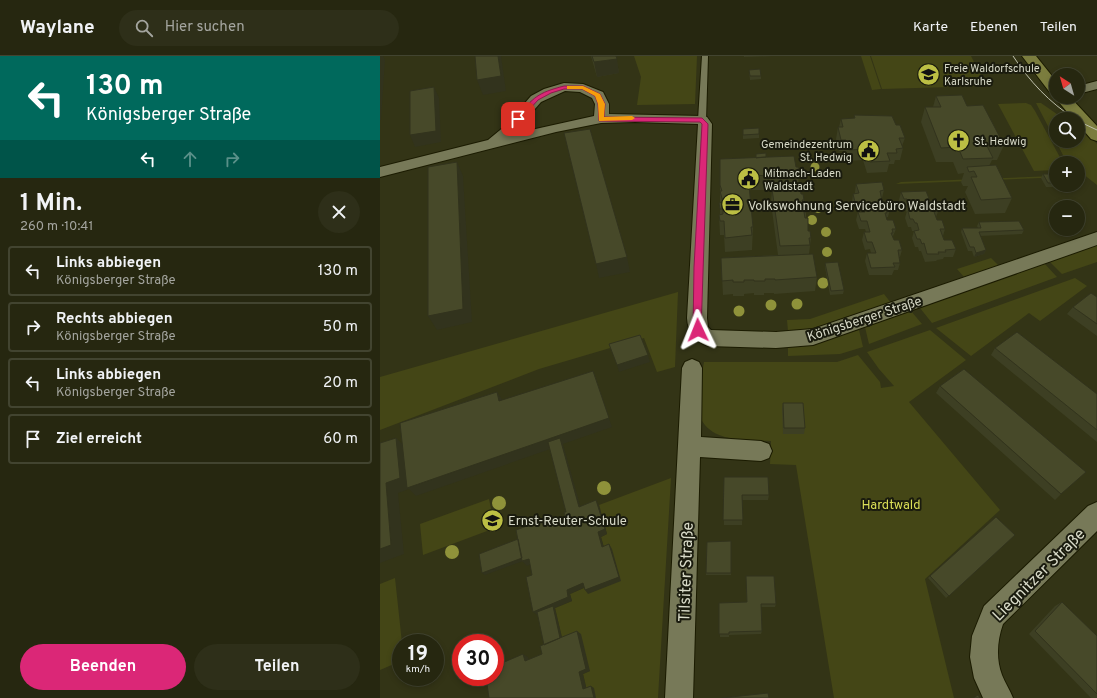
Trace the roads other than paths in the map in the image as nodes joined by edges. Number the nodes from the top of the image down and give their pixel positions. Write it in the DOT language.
graph roads {
  1 [pos="705,56"];
  2 [pos="1029,56"];
  3 [pos="1049,82"];
  4 [pos="1097,85"];
  5 [pos="1085,88"];
  6 [pos="1068,104"];
  7 [pos="601,119"];
  8 [pos="702,120"];
  9 [pos="1097,136"];
  10 [pos="492,143"];
  11 [pos="380,172"];
  12 [pos="1097,238"];
  13 [pos="692,368"];
  14 [pos="690,446"];
  15 [pos="761,451"];
  16 [pos="1097,514"];
  17 [pos="679,698"];
  18 [pos="999,698"];
  1 -- 8 [label="lane"];
  2 -- 3 [label="street"];
  4 -- 5 [label="street"];
  6 -- 9 [label="street"];
  7 -- 8 [label="street"];
  7 -- 10 [label="street"];
  7 -- 10 [label="street"];
  8 -- 12 [label="street, Königsberger Straße"];
  10 -- 11 [label="street"];
  13 -- 14 [label="street, Tilsiter Straße"];
  14 -- 15 [label="street"];
  14 -- 17 [label="street, Tilsiter Straße"];
  16 -- 18 [label="street, Liegnitzer Straße"];
}
